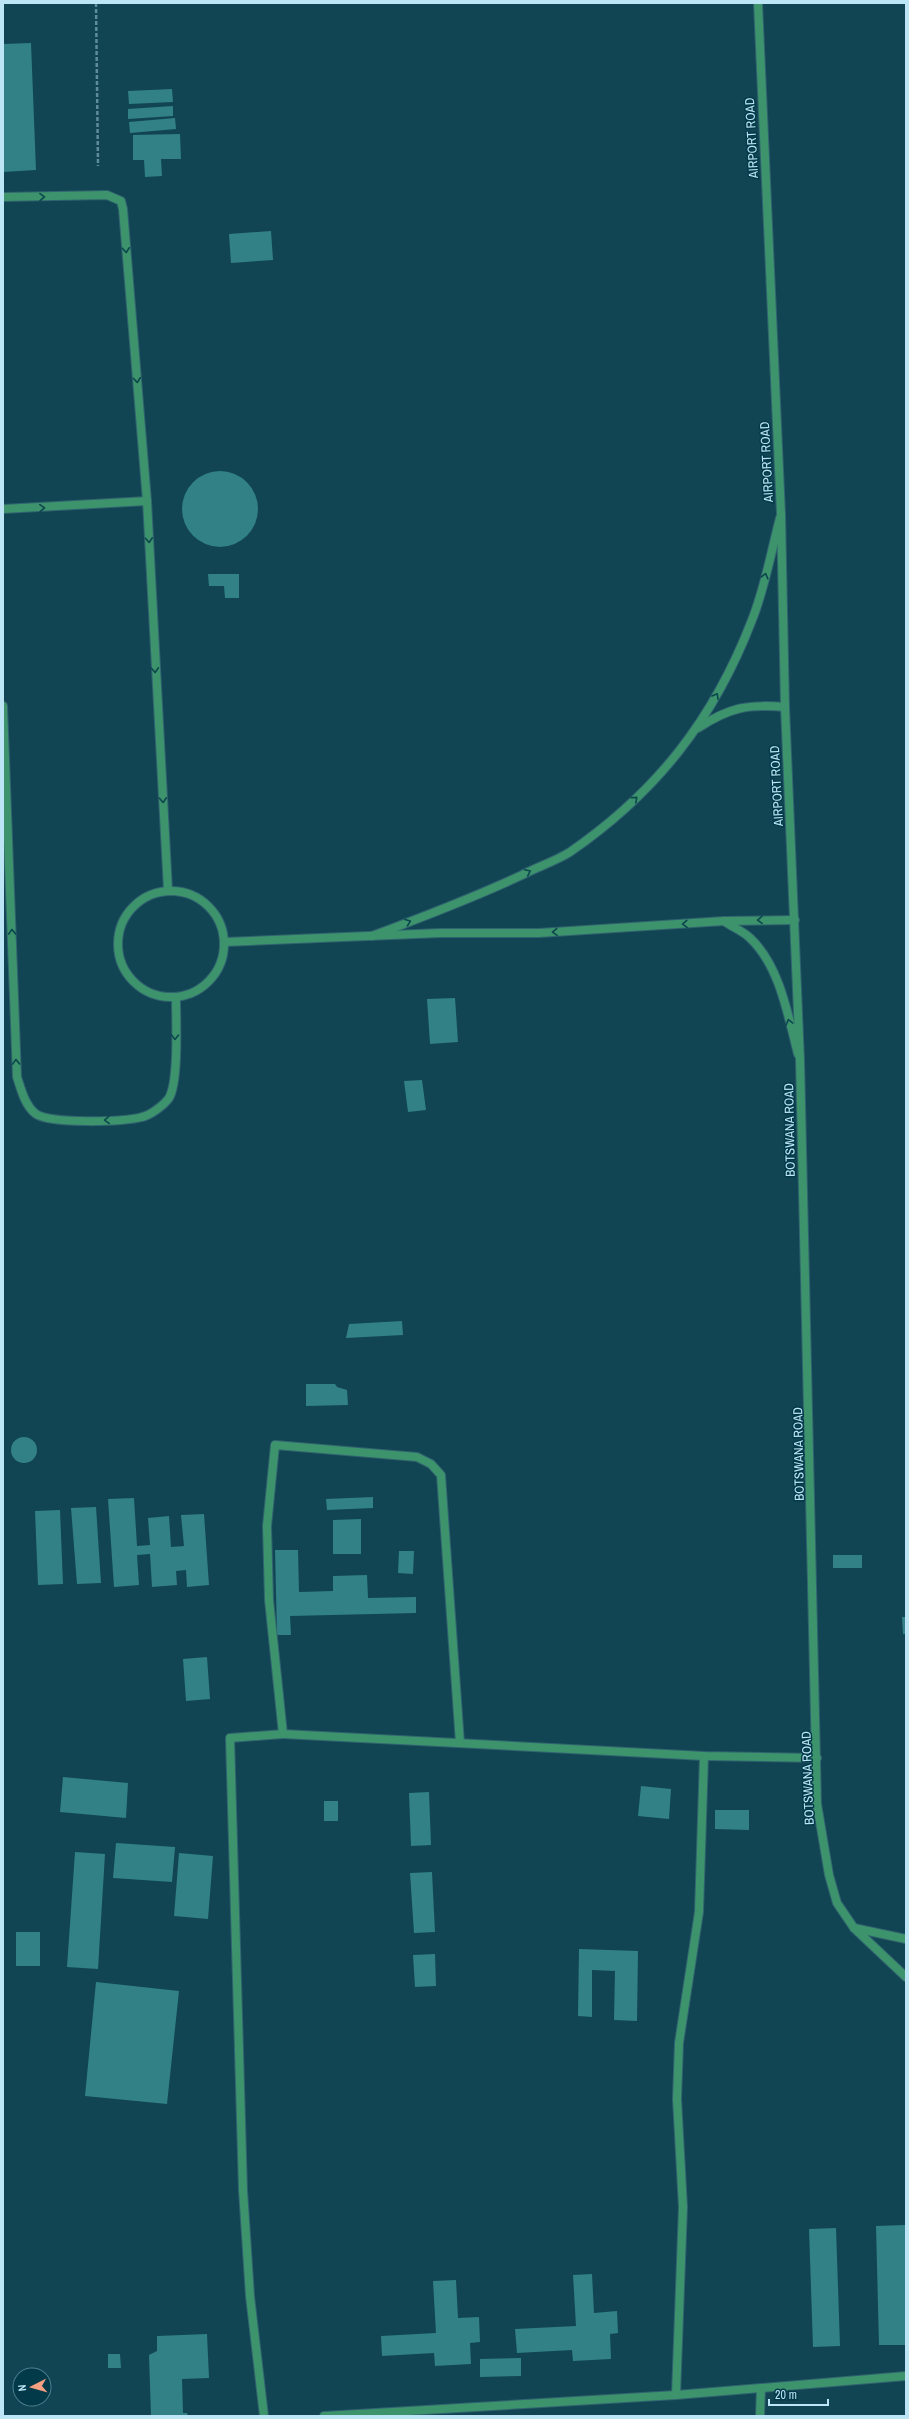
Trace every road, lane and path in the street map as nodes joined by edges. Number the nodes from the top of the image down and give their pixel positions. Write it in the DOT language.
graph roads {
  1 [pos="96,3"];
  2 [pos="758,3"];
  3 [pos="98,166"];
  4 [pos="3,197"];
  5 [pos="147,501"];
  6 [pos="3,509"];
  7 [pos="781,514"];
  8 [pos="3,706"];
  9 [pos="785,707"];
  10 [pos="696,729"];
  11 [pos="5,779"];
  12 [pos="168,890"];
  13 [pos="795,920"];
  14 [pos="724,921"];
  15 [pos="372,936"];
  16 [pos="224,942"];
  17 [pos="176,998"];
  18 [pos="800,1060"];
  19 [pos="283,1734"];
  20 [pos="460,1743"];
  21 [pos="704,1756"];
  22 [pos="817,1758"];
  23 [pos="854,1928"];
  24 [pos="906,1939"];
  25 [pos="906,1977"];
  26 [pos="906,2376"];
  27 [pos="761,2388"];
  28 [pos="676,2395"];
  29 [pos="264,2416"];
  30 [pos="324,2416"];
  31 [pos="760,2416"];
  1 -- 3 [label="path"];
  2 -- 7 [label="street, AIRPORT ROAD"];
  4 -- 5 [label="street, one-way"];
  6 -- 5 [label="street, one-way"];
  5 -- 12 [label="street, one-way"];
  7 -- 9 [label="street, AIRPORT ROAD"];
  10 -- 7 [label="street, one-way"];
  8 -- 11 [label="street"];
  9 -- 10 [label="street"];
  9 -- 13 [label="street, AIRPORT ROAD"];
  15 -- 10 [label="street, one-way"];
  17 -- 11 [label="street, one-way"];
  12 -- 16 [label="street"];
  12 -- 17 [label="street"];
  13 -- 14 [label="street, one-way"];
  13 -- 18 [label="street, BOTSWANA ROAD"];
  14 -- 15 [label="street, one-way"];
  18 -- 14 [label="street, one-way"];
  15 -- 16 [label="street"];
  16 -- 17 [label="street"];
  18 -- 22 [label="street, BOTSWANA ROAD"];
  19 -- 20 [label="street"];
  19 -- 20 [label="street"];
  19 -- 29 [label="street"];
  20 -- 21 [label="street"];
  21 -- 22 [label="street"];
  21 -- 28 [label="street"];
  22 -- 23 [label="street, BOTSWANA ROAD"];
  23 -- 24 [label="street"];
  23 -- 25 [label="street, BOTSWANA ROAD"];
  26 -- 27 [label="street"];
  27 -- 28 [label="street"];
  27 -- 31 [label="street"];
  28 -- 30 [label="street"];
}
